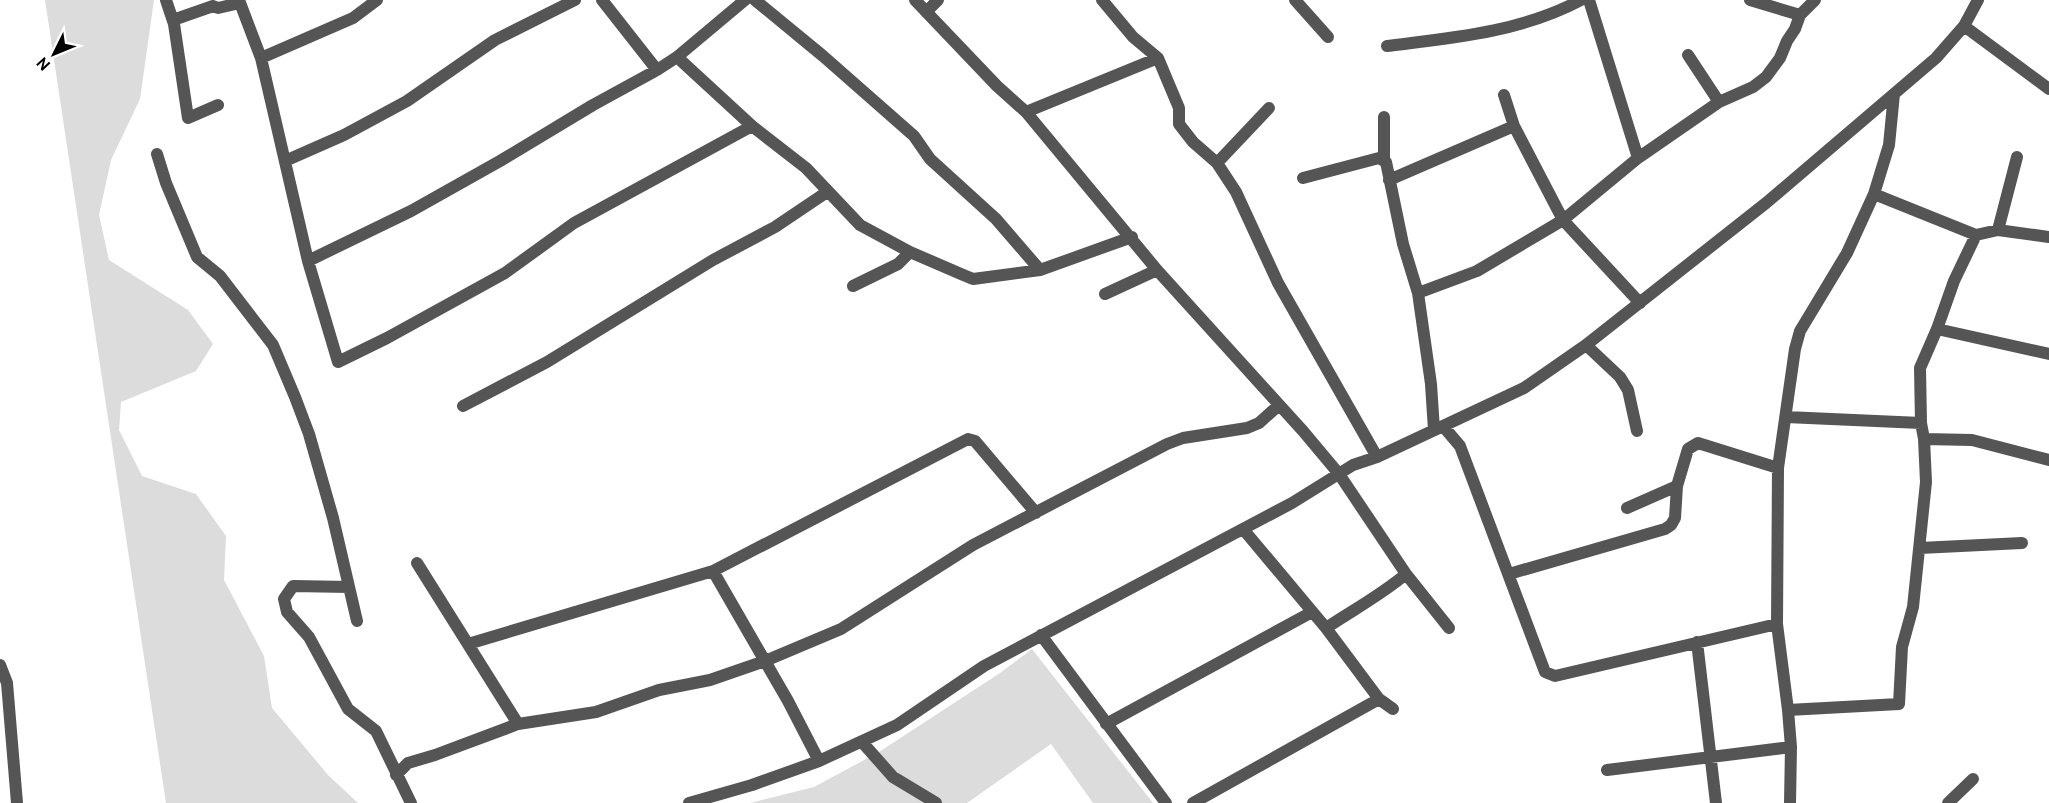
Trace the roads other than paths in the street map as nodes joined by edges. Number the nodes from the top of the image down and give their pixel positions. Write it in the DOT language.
graph roads {
  1 [pos="166,0"];
  2 [pos="377,0"];
  3 [pos="575,0"];
  4 [pos="602,0"];
  5 [pos="745,0"];
  6 [pos="755,0"];
  7 [pos="915,0"];
  8 [pos="938,0"];
  9 [pos="1102,0"];
  10 [pos="1294,0"];
  11 [pos="1581,0"];
  12 [pos="1589,0"];
  13 [pos="1750,0"];
  14 [pos="1815,0"];
  15 [pos="1978,0"];
  16 [pos="239,1"];
  17 [pos="926,12"];
  18 [pos="1800,15"];
  19 [pos="173,20"];
  20 [pos="1964,26"];
  21 [pos="1328,37"];
  22 [pos="1387,46"];
  23 [pos="1688,55"];
  24 [pos="677,57"];
  25 [pos="261,58"];
  26 [pos="1158,58"];
  27 [pos="657,69"];
  28 [pos="2049,89"];
  29 [pos="1894,94"];
  30 [pos="1504,95"];
  31 [pos="1719,102"];
  32 [pos="218,105"];
  33 [pos="1269,108"];
  34 [pos="1026,112"];
  35 [pos="1384,117"];
  36 [pos="752,126"];
  37 [pos="1514,126"];
  38 [pos="157,154"];
  39 [pos="2017,157"];
  40 [pos="1638,158"];
  41 [pos="1384,159"];
  42 [pos="285,161"];
  43 [pos="1217,163"];
  44 [pos="1303,178"];
  45 [pos="1389,180"];
  46 [pos="827,192"];
  47 [pos="1874,194"];
  48 [pos="1563,220"];
  49 [pos="1998,230"];
  50 [pos="1976,236"];
  51 [pos="1131,237"];
  52 [pos="2049,237"];
  53 [pos="910,252"];
  54 [pos="308,261"];
  55 [pos="1040,270"];
  56 [pos="1157,270"];
  57 [pos="853,286"];
  58 [pos="1418,293"];
  59 [pos="1105,294"];
  60 [pos="1640,303"];
  61 [pos="1937,329"];
  62 [pos="1586,345"];
  63 [pos="2049,354"];
  64 [pos="1279,405"];
  65 [pos="463,406"];
  66 [pos="1786,417"];
  67 [pos="1921,423"];
  68 [pos="1439,428"];
  69 [pos="1637,432"];
  70 [pos="1924,439"];
  71 [pos="1377,457"];
  72 [pos="2049,460"];
  73 [pos="1778,468"];
  74 [pos="1339,474"];
  75 [pos="1677,486"];
  76 [pos="1627,508"];
  77 [pos="1036,513"];
  78 [pos="1243,529"];
  79 [pos="2022,543"];
  80 [pos="1920,548"];
  81 [pos="417,563"];
  82 [pos="712,571"];
  83 [pos="1406,574"];
  84 [pos="1509,574"];
  85 [pos="349,587"];
  86 [pos="1312,612"];
  87 [pos="357,621"];
  88 [pos="1777,624"];
  89 [pos="1326,628"];
  90 [pos="1449,628"];
  91 [pos="1041,635"];
  92 [pos="1697,642"];
  93 [pos="468,644"];
  94 [pos="765,662"];
  95 [pos="0,665"];
  96 [pos="1379,699"];
  97 [pos="1393,709"];
  98 [pos="1788,710"];
  99 [pos="518,724"];
  100 [pos="1106,724"];
  101 [pos="862,742"];
  102 [pos="1791,747"];
  103 [pos="1711,757"];
  104 [pos="819,761"];
  105 [pos="1607,770"];
  106 [pos="396,775"];
  107 [pos="1973,779"];
  108 [pos="17,803"];
  109 [pos="411,803"];
  110 [pos="689,803"];
  111 [pos="936,803"];
  112 [pos="1166,803"];
  113 [pos="1193,803"];
  114 [pos="1716,803"];
  115 [pos="1790,803"];
  116 [pos="1948,803"];
  1 -- 19 [label="street"];
  2 -- 25 [label="street"];
  3 -- 42 [label="street"];
  4 -- 27 [label="street"];
  5 -- 24 [label="street"];
  6 -- 55 [label="street"];
  7 -- 17 [label="street"];
  8 -- 17 [label="street"];
  9 -- 26 [label="street"];
  10 -- 21 [label="street"];
  11 -- 22 [label="street"];
  12 -- 40 [label="street"];
  13 -- 18 [label="street"];
  14 -- 18 [label="street"];
  15 -- 20 [label="street"];
  16 -- 19 [label="street"];
  16 -- 25 [label="street"];
  17 -- 34 [label="street"];
  18 -- 31 [label="street"];
  19 -- 32 [label="street"];
  20 -- 28 [label="street"];
  20 -- 29 [label="street"];
  23 -- 31 [label="street"];
  24 -- 27 [label="street"];
  24 -- 36 [label="street"];
  25 -- 42 [label="street"];
  26 -- 34 [label="street"];
  26 -- 43 [label="street"];
  27 -- 54 [label="street"];
  29 -- 47 [label="street"];
  29 -- 60 [label="street"];
  30 -- 37 [label="street"];
  31 -- 40 [label="street"];
  33 -- 43 [label="street"];
  34 -- 51 [label="street"];
  35 -- 41 [label="street"];
  36 -- 46 [label="street"];
  36 -- 54 [label="street"];
  37 -- 45 [label="street"];
  37 -- 48 [label="street"];
  38 -- 85 [label="street"];
  39 -- 49 [label="street"];
  40 -- 48 [label="street"];
  41 -- 44 [label="street"];
  41 -- 45 [label="street"];
  42 -- 54 [label="street"];
  43 -- 71 [label="street"];
  45 -- 58 [label="street"];
  46 -- 53 [label="street"];
  46 -- 65 [label="street"];
  47 -- 50 [label="street"];
  47 -- 66 [label="street"];
  48 -- 58 [label="street"];
  48 -- 60 [label="street"];
  49 -- 50 [label="street"];
  49 -- 52 [label="street"];
  50 -- 61 [label="street"];
  51 -- 55 [label="street"];
  51 -- 56 [label="street"];
  53 -- 55 [label="street"];
  53 -- 57 [label="street"];
  56 -- 59 [label="street"];
  56 -- 64 [label="street"];
  58 -- 68 [label="street"];
  60 -- 62 [label="street"];
  61 -- 63 [label="street"];
  61 -- 67 [label="street"];
  62 -- 68 [label="street"];
  62 -- 69 [label="street"];
  64 -- 74 [label="street"];
  64 -- 77 [label="street"];
  66 -- 67 [label="street"];
  66 -- 73 [label="street"];
  67 -- 70 [label="street"];
  68 -- 71 [label="street"];
  68 -- 84 [label="street"];
  70 -- 72 [label="street"];
  70 -- 80 [label="street"];
  71 -- 74 [label="street"];
  73 -- 75 [label="street"];
  73 -- 88 [label="street"];
  74 -- 78 [label="street"];
  74 -- 83 [label="street"];
  75 -- 76 [label="street"];
  75 -- 84 [label="street"];
  77 -- 82 [label="street"];
  77 -- 94 [label="street"];
  78 -- 86 [label="street"];
  78 -- 91 [label="street"];
  79 -- 80 [label="street"];
  80 -- 98 [label="street"];
  81 -- 93 [label="street"];
  82 -- 93 [label="street"];
  82 -- 94 [label="street"];
  83 -- 89 [label="street"];
  83 -- 90 [label="street"];
  84 -- 92 [label="street"];
  85 -- 87 [label="street"];
  85 -- 106 [label="street"];
  86 -- 89 [label="street"];
  86 -- 100 [label="street"];
  88 -- 92 [label="street"];
  88 -- 98 [label="street"];
  89 -- 96 [label="street"];
  91 -- 100 [label="street"];
  91 -- 101 [label="street"];
  92 -- 103 [label="street"];
  93 -- 99 [label="street"];
  94 -- 99 [label="street"];
  94 -- 104 [label="street"];
  95 -- 108 [label="street"];
  96 -- 97 [label="street"];
  96 -- 113 [label="street"];
  98 -- 102 [label="street"];
  99 -- 106 [label="street"];
  100 -- 112 [label="street"];
  101 -- 104 [label="street"];
  101 -- 111 [label="street"];
  102 -- 103 [label="street"];
  102 -- 115 [label="street"];
  103 -- 105 [label="street"];
  103 -- 114 [label="street"];
  104 -- 110 [label="street"];
  106 -- 109 [label="street"];
  107 -- 116 [label="street"];
}
